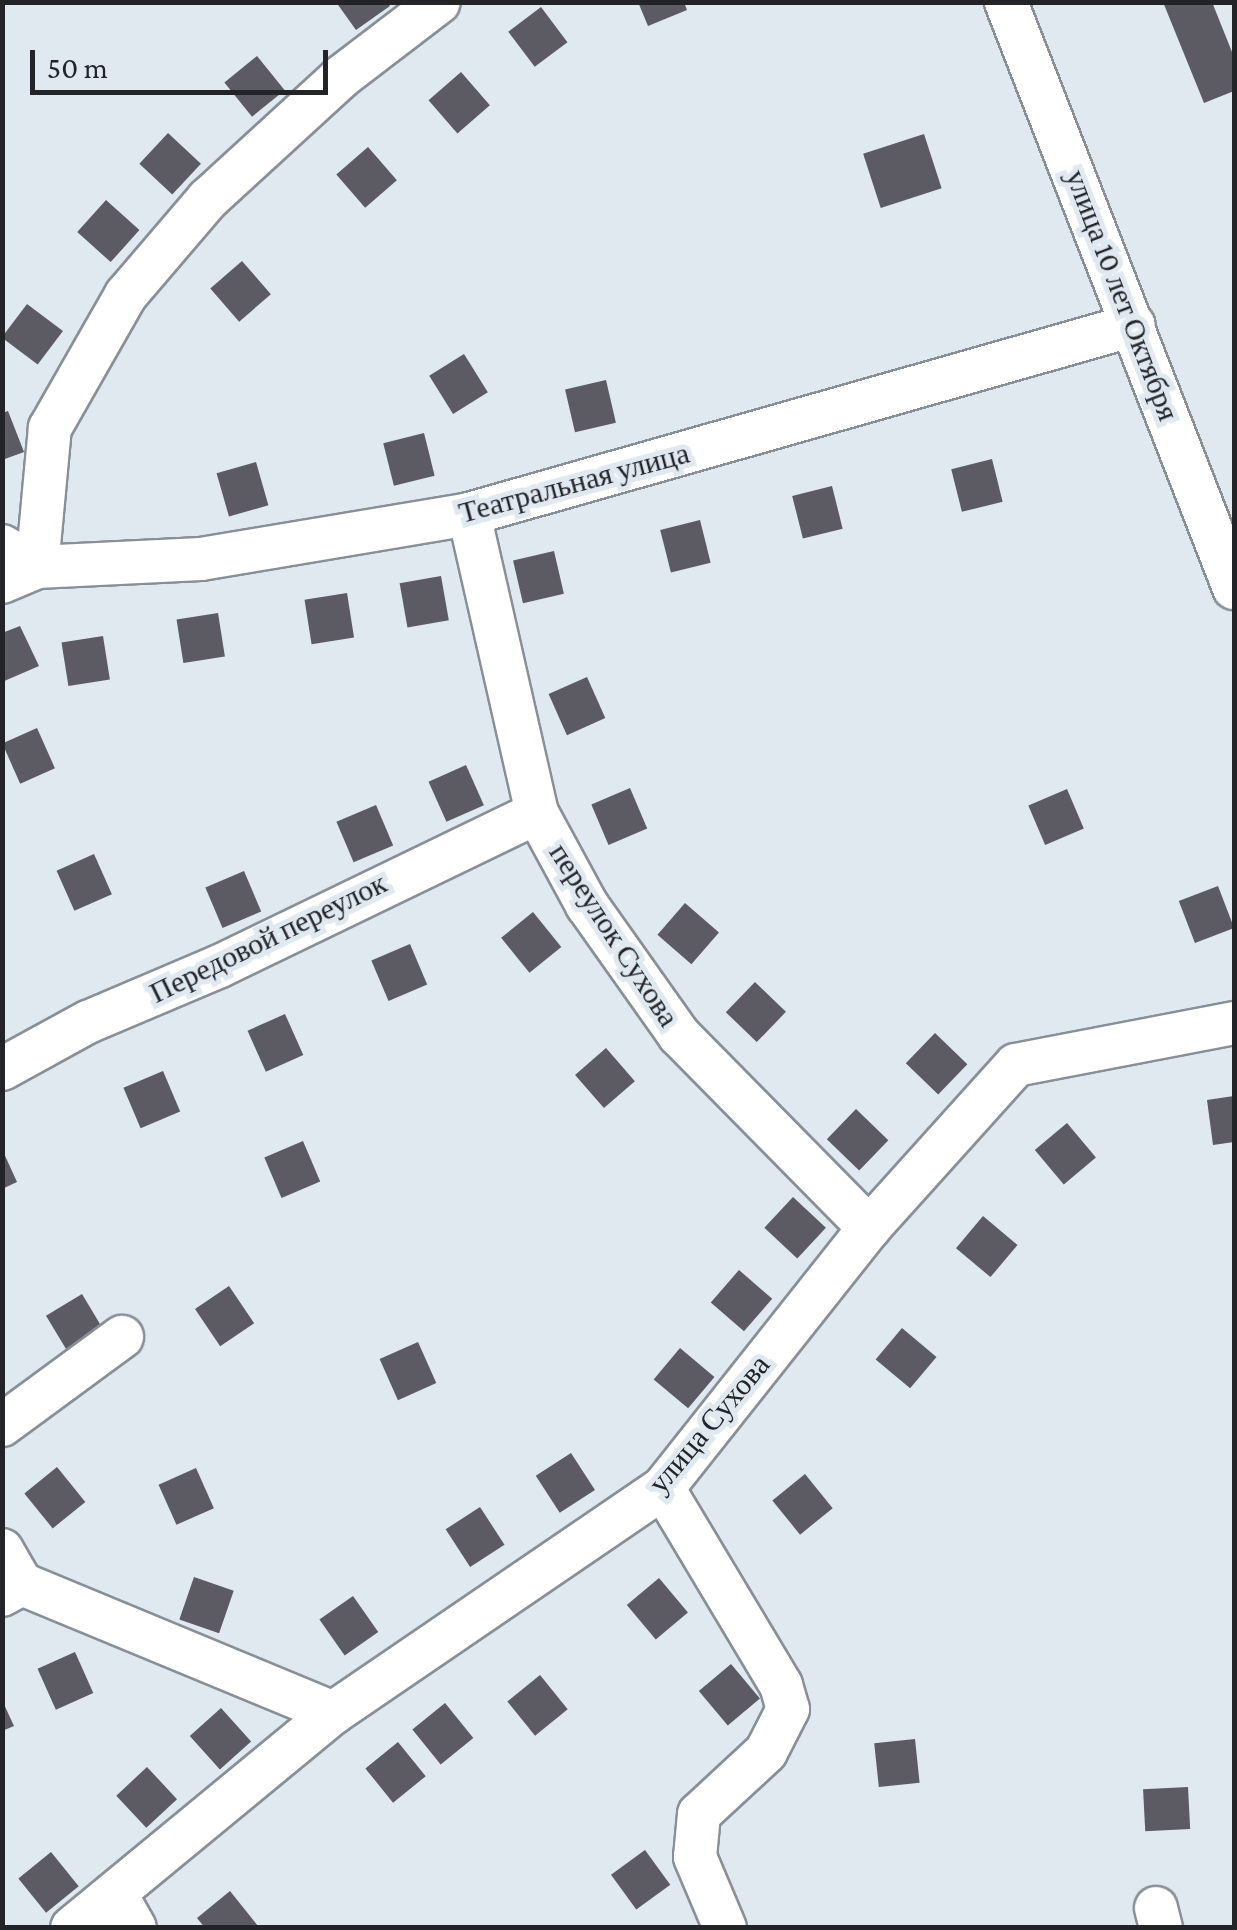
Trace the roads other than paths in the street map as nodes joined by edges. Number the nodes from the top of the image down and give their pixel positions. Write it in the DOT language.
graph roads {
  1 [pos="439,2"];
  2 [pos="1006,2"];
  3 [pos="1134,325"];
  4 [pos="469,514"];
  5 [pos="14,565"];
  6 [pos="1234,588"];
  7 [pos="537,813"];
  8 [pos="1234,1023"];
  9 [pos="2,1069"];
  10 [pos="869,1228"];
  11 [pos="122,1337"];
  12 [pos="2,1425"];
  13 [pos="663,1488"];
  14 [pos="9,1577"];
  15 [pos="334,1713"];
  16 [pos="125,1910"];
  17 [pos="72,1928"];
  18 [pos="725,1928"];
  1 -- 5 [label="street"];
  2 -- 3 [label="street, улица 10 лет Октября"];
  3 -- 4 [label="street, Театральная улица"];
  3 -- 6 [label="street, улица 10 лет Октября"];
  4 -- 5 [label="street, Театральная улица"];
  4 -- 7 [label="street, переулок Сухова"];
  7 -- 9 [label="street, Передовой переулок"];
  7 -- 10 [label="street, переулок Сухова"];
  8 -- 10 [label="street, улица Сухова"];
  10 -- 13 [label="street, улица Сухова"];
  11 -- 12 [label="street"];
  13 -- 15 [label="street, улица Сухова"];
  13 -- 18 [label="street"];
  14 -- 15 [label="street"];
  15 -- 16 [label="street, улица Сухова"];
  16 -- 17 [label="street, улица Сухова"];
}
